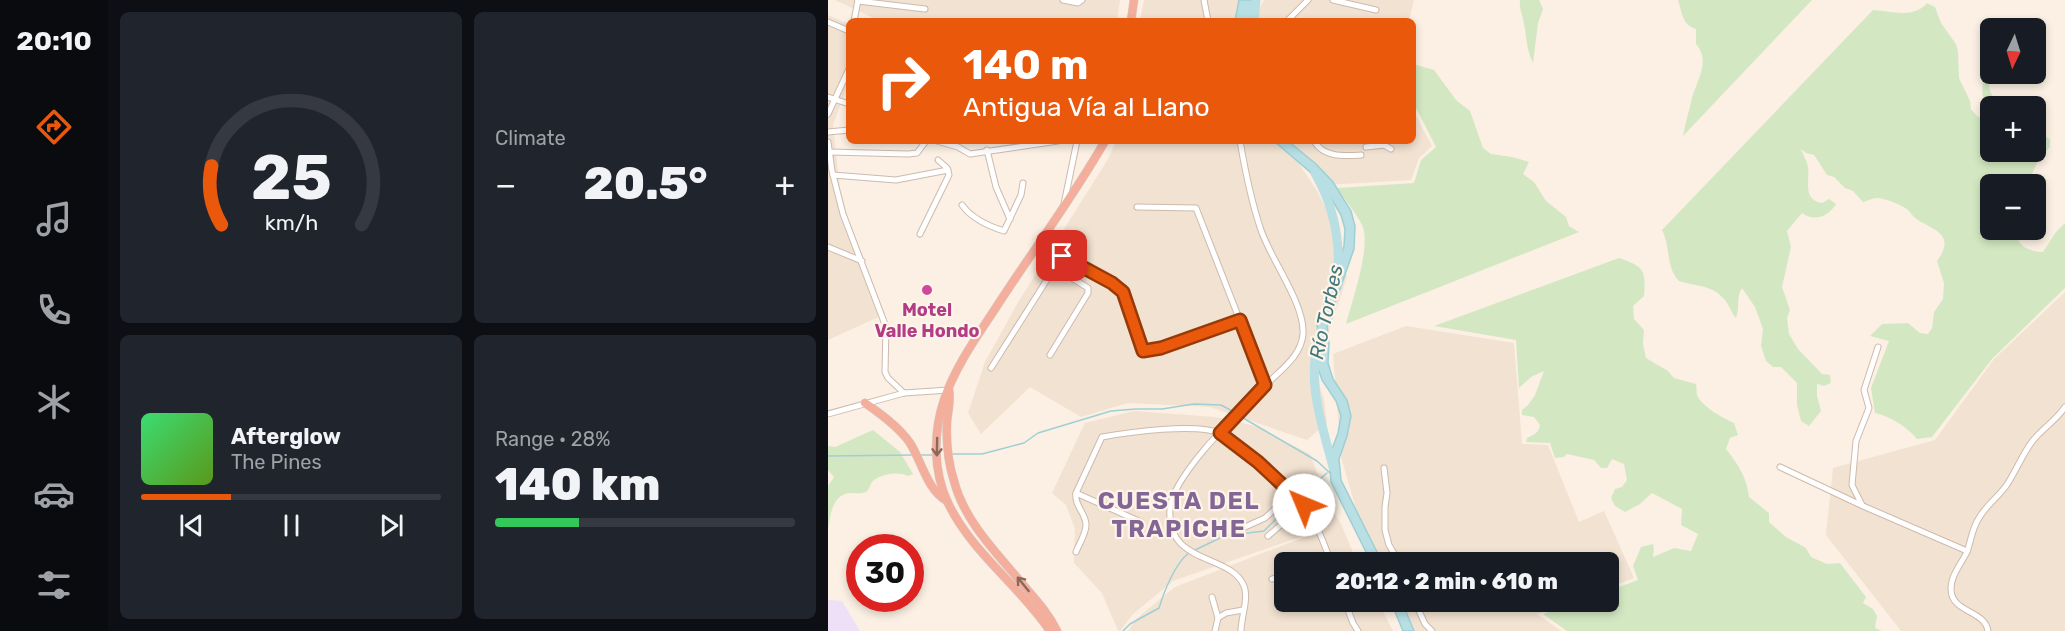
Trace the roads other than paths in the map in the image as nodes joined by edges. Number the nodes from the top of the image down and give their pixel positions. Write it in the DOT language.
graph roads {
  1 [pos="858,0"];
  2 [pos="1062,0"];
  3 [pos="1082,0"];
  4 [pos="1133,0"];
  5 [pos="1204,0"];
  6 [pos="1308,0"];
  7 [pos="1333,0"];
  8 [pos="925,9"];
  9 [pos="1376,10"];
  10 [pos="855,18"];
  11 [pos="1131,18"];
  12 [pos="1207,18"];
  13 [pos="1292,18"];
  14 [pos="828,22"];
  15 [pos="846,30"];
  16 [pos="846,81"];
  17 [pos="828,97"];
  18 [pos="835,99"];
  19 [pos="846,103"];
  20 [pos="828,114"];
  21 [pos="846,130"];
  22 [pos="828,132"];
  23 [pos="828,142"];
  24 [pos="924,144"];
  25 [pos="948,144"];
  26 [pos="1042,144"];
  27 [pos="1076,144"];
  28 [pos="1103,144"];
  29 [pos="1241,144"];
  30 [pos="1316,144"];
  31 [pos="1379,144"];
  32 [pos="1385,144"];
  33 [pos="1365,147"];
  34 [pos="1391,149"];
  35 [pos="987,150"];
  36 [pos="830,152"];
  37 [pos="1361,155"];
  38 [pos="938,160"];
  39 [pos="948,170"];
  40 [pos="833,175"];
  41 [pos="1023,183"];
  42 [pos="962,205"];
  43 [pos="1064,206"];
  44 [pos="1137,207"];
  45 [pos="1010,219"];
  46 [pos="920,234"];
  47 [pos="828,247"];
  48 [pos="862,261"];
  49 [pos="1054,267"];
  50 [pos="1240,320"];
  51 [pos="1878,347"];
  52 [pos="1050,355"];
  53 [pos="991,368"];
  54 [pos="1265,385"];
  55 [pos="949,390"];
  56 [pos="904,393"];
  57 [pos="865,403"];
  58 [pos="2065,407"];
  59 [pos="828,414"];
  60 [pos="1220,433"];
  61 [pos="1780,467"];
  62 [pos="1384,468"];
  63 [pos="1076,494"];
  64 [pos="1292,494"];
  65 [pos="947,501"];
  66 [pos="1304,505"];
  67 [pos="1863,506"];
  68 [pos="1141,522"];
  69 [pos="1236,531"];
  70 [pos="1268,536"];
  71 [pos="1967,550"];
  72 [pos="1076,552"];
  73 [pos="1328,552"];
  74 [pos="1393,552"];
  75 [pos="1212,597"];
  76 [pos="1243,610"];
  77 [pos="1349,612"];
  78 [pos="1420,612"];
  79 [pos="1218,618"];
  80 [pos="1050,631"];
  81 [pos="1057,631"];
  82 [pos="1215,631"];
  83 [pos="1241,631"];
  84 [pos="1358,631"];
  85 [pos="1431,631"];
  86 [pos="1988,631"];
  1 -- 8 [label="street"];
  1 -- 10 [label="street"];
  2 -- 3 [label="street"];
  4 -- 11 [label="highway"];
  5 -- 12 [label="street"];
  6 -- 13 [label="street"];
  7 -- 9 [label="street"];
  14 -- 15 [label="street"];
  16 -- 18 [label="street"];
  17 -- 18 [label="street"];
  18 -- 19 [label="street"];
  18 -- 20 [label="street"];
  21 -- 22 [label="street"];
  23 -- 36 [label="street"];
  24 -- 36 [label="street"];
  25 -- 35 [label="street"];
  26 -- 35 [label="street"];
  27 -- 43 [label="street"];
  28 -- 43 [label="highway"];
  29 -- 54 [label="street"];
  30 -- 37 [label="street"];
  31 -- 33 [label="street"];
  32 -- 34 [label="street"];
  35 -- 45 [label="street"];
  36 -- 40 [label="street"];
  38 -- 39 [label="street"];
  39 -- 40 [label="street"];
  39 -- 46 [label="street"];
  40 -- 48 [label="street"];
  41 -- 45 [label="street"];
  42 -- 45 [label="street"];
  43 -- 55 [label="highway"];
  44 -- 50 [label="street"];
  47 -- 48 [label="street"];
  48 -- 56 [label="street"];
  49 -- 50 [label="street"];
  49 -- 52 [label="street"];
  49 -- 53 [label="street"];
  50 -- 54 [label="street"];
  51 -- 67 [label="street"];
  54 -- 60 [label="street"];
  55 -- 56 [label="street"];
  55 -- 65 [label="highway, one-way"];
  81 -- 55 [label="highway, one-way"];
  56 -- 57 [label="street"];
  57 -- 59 [label="street"];
  57 -- 65 [label="highway"];
  58 -- 71 [label="street"];
  60 -- 63 [label="street"];
  60 -- 64 [label="street"];
  60 -- 76 [label="street"];
  61 -- 67 [label="street"];
  62 -- 74 [label="street"];
  63 -- 68 [label="street"];
  63 -- 72 [label="street"];
  64 -- 66 [label="street"];
  64 -- 69 [label="street"];
  65 -- 80 [label="highway"];
  66 -- 70 [label="street"];
  66 -- 73 [label="street"];
  67 -- 71 [label="street"];
  71 -- 86 [label="street"];
  75 -- 79 [label="street"];
  76 -- 79 [label="street"];
  76 -- 83 [label="street"];
  77 -- 84 [label="street"];
  78 -- 85 [label="street"];
  79 -- 82 [label="street"];
}
